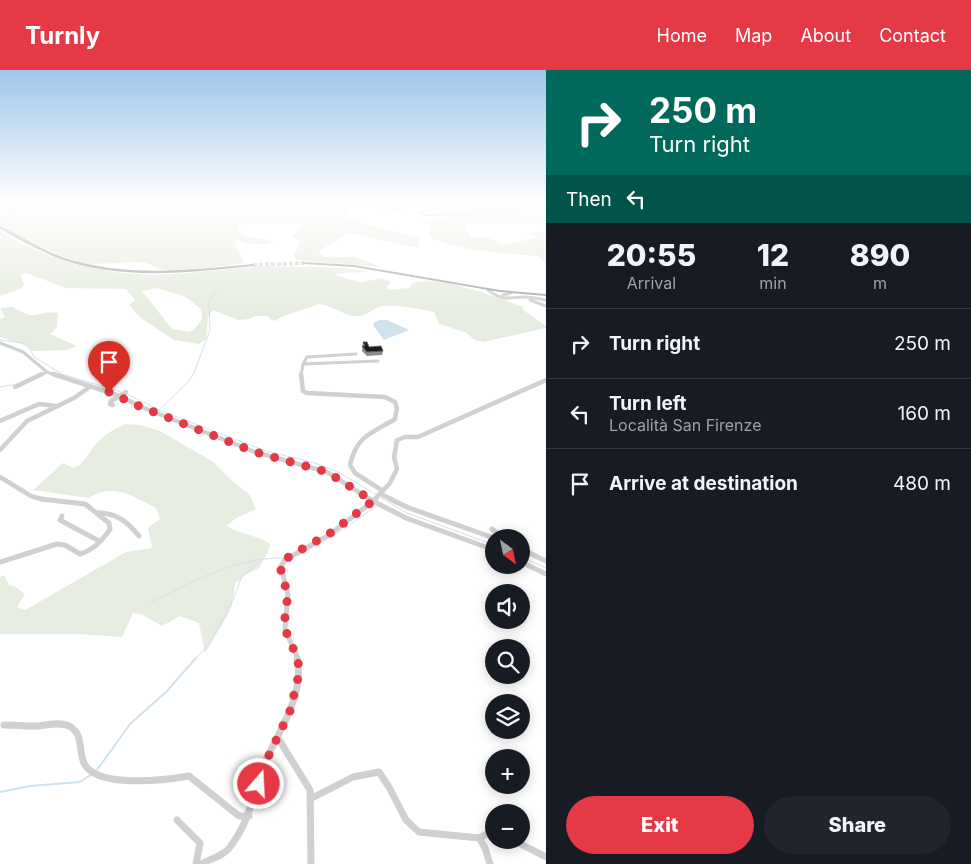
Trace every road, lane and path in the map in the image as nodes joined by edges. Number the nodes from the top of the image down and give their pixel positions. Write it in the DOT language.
graph roads {
  1 [pos="26,240"];
  2 [pos="304,263"];
  3 [pos="253,265"];
  4 [pos="499,294"];
  5 [pos="546,295"];
  6 [pos="516,298"];
  7 [pos="512,299"];
  8 [pos="546,300"];
  9 [pos="546,306"];
  10 [pos="0,343"];
  11 [pos="356,354"];
  12 [pos="349,357"];
  13 [pos="306,358"];
  14 [pos="378,361"];
  15 [pos="303,364"];
  16 [pos="47,372"];
  17 [pos="546,380"];
  18 [pos="91,386"];
  19 [pos="15,387"];
  20 [pos="123,394"];
  21 [pos="113,405"];
  22 [pos="56,406"];
  23 [pos="0,421"];
  24 [pos="0,450"];
  25 [pos="0,477"];
  26 [pos="378,497"];
  27 [pos="98,513"];
  28 [pos="62,516"];
  29 [pos="485,535"];
  30 [pos="139,536"];
  31 [pos="99,541"];
  32 [pos="485,547"];
  33 [pos="530,554"];
  34 [pos="546,561"];
  35 [pos="0,562"];
  36 [pos="530,566"];
  37 [pos="546,574"];
  38 [pos="4,725"];
  39 [pos="278,738"];
  40 [pos="312,798"];
  41 [pos="249,816"];
  42 [pos="177,820"];
  43 [pos="485,835"];
  44 [pos="478,838"];
  45 [pos="530,849"];
  46 [pos="546,857"];
  47 [pos="196,864"];
  48 [pos="201,864"];
  49 [pos="311,864"];
  50 [pos="490,864"];
  1 -- 3 [label="main road"];
  2 -- 4 [label="main road"];
  4 -- 5 [label="main road"];
  4 -- 7 [label="street"];
  4 -- 7 [label="street"];
  6 -- 7 [label="street"];
  6 -- 8 [label="street"];
  6 -- 9 [label="street"];
  10 -- 16 [label="street"];
  11 -- 13 [label="street"];
  12 -- 13 [label="street"];
  13 -- 15 [label="street"];
  14 -- 15 [label="street"];
  15 -- 26 [label="street"];
  16 -- 18 [label="street"];
  16 -- 19 [label="street"];
  17 -- 26 [label="street"];
  18 -- 20 [label="street"];
  18 -- 22 [label="street"];
  20 -- 21 [label="street"];
  20 -- 26 [label="street"];
  22 -- 23 [label="street"];
  22 -- 24 [label="street"];
  25 -- 27 [label="street"];
  26 -- 29 [label="street"];
  26 -- 32 [label="street"];
  26 -- 39 [label="street"];
  27 -- 30 [label="street"];
  27 -- 31 [label="street"];
  28 -- 31 [label="street"];
  31 -- 35 [label="street"];
  33 -- 34 [label="street"];
  36 -- 37 [label="street"];
  38 -- 41 [label="street"];
  39 -- 40 [label="street"];
  39 -- 41 [label="street"];
  40 -- 44 [label="street"];
  40 -- 49 [label="street"];
  41 -- 48 [label="street"];
  42 -- 47 [label="street"];
  43 -- 44 [label="street"];
  44 -- 50 [label="street"];
  45 -- 46 [label="street"];
}
